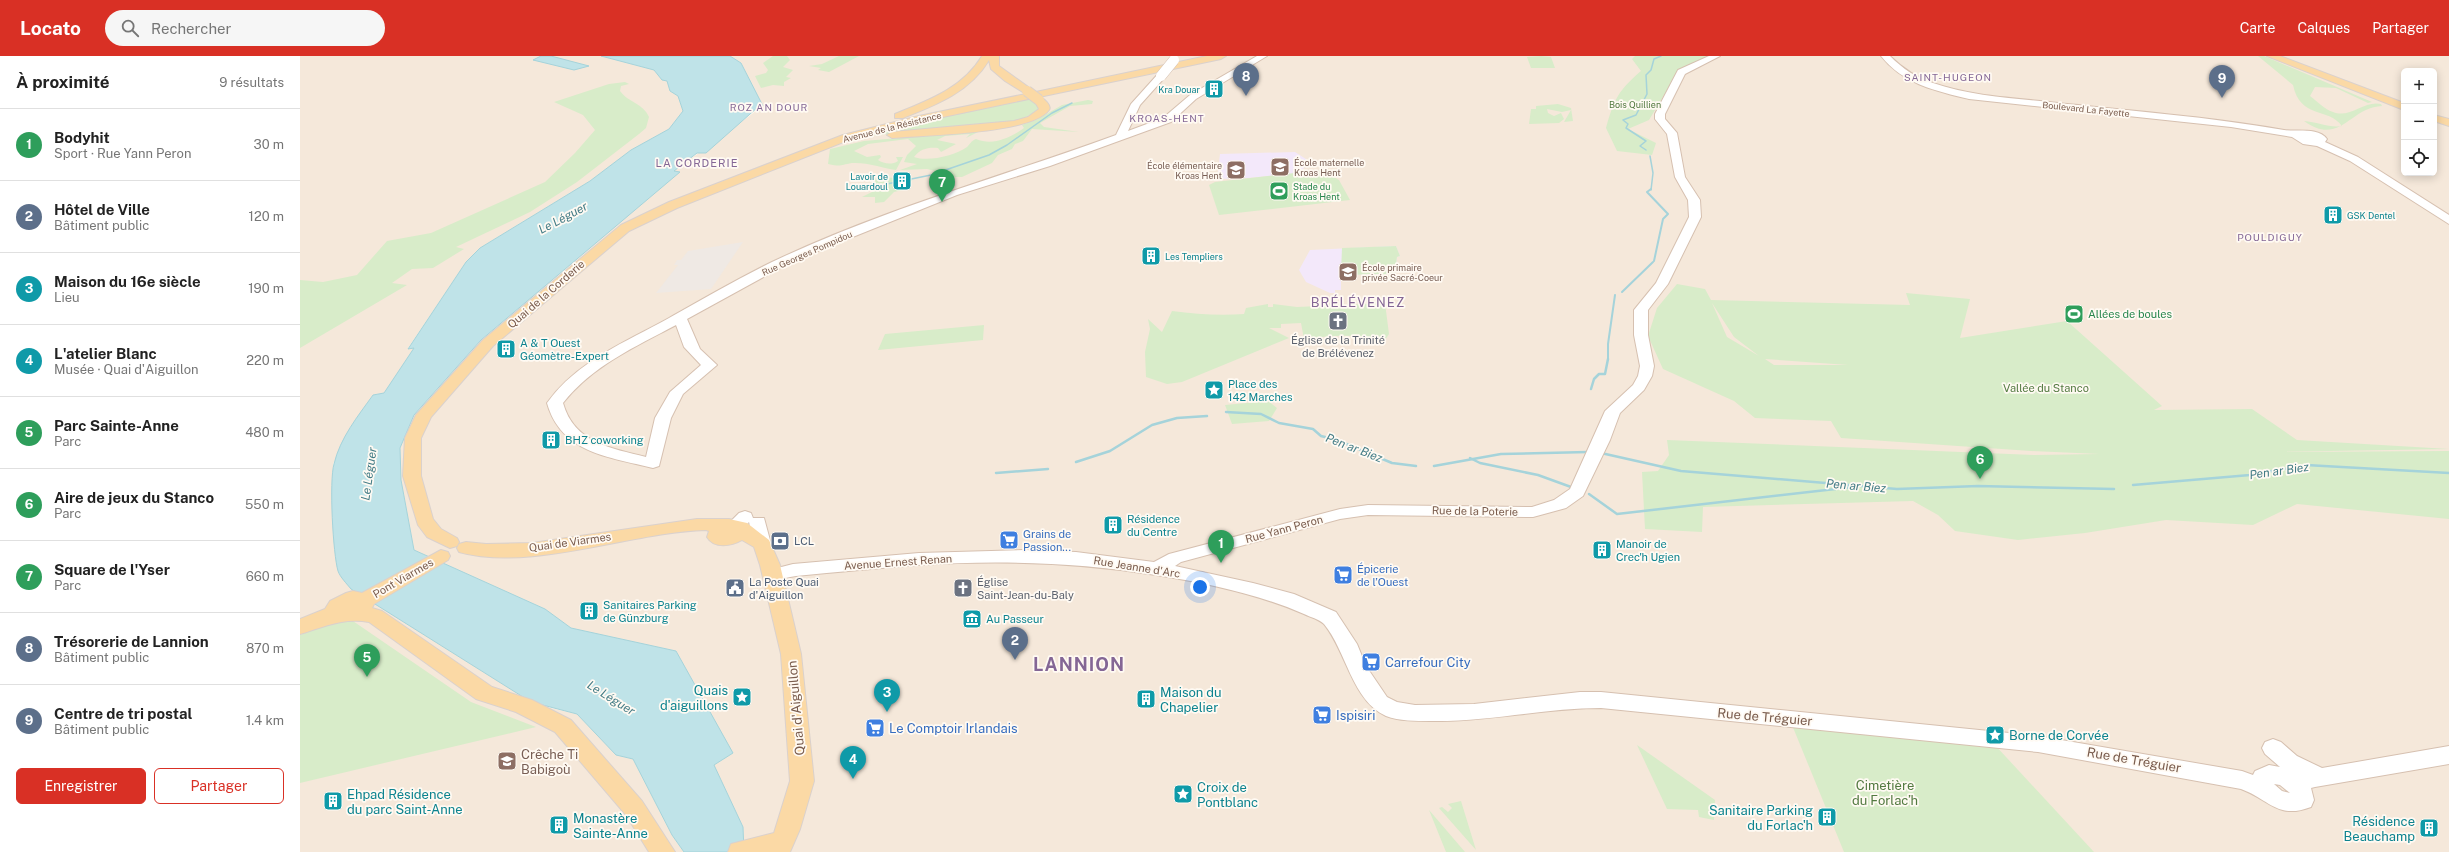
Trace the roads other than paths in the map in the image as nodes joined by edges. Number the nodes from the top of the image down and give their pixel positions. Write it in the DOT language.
graph roads {
  1 [pos="987,56"];
  2 [pos="994,56"];
  3 [pos="1216,56"];
  4 [pos="1221,56"];
  5 [pos="1262,56"];
  6 [pos="1716,56"];
  7 [pos="1885,56"];
  8 [pos="2272,56"];
  9 [pos="1176,58"];
  10 [pos="1198,62"];
  11 [pos="2401,106"];
  12 [pos="1135,108"];
  13 [pos="2437,119"];
  14 [pos="1167,120"];
  15 [pos="2449,123"];
  16 [pos="1120,136"];
  17 [pos="847,137"];
  18 [pos="816,150"];
  19 [pos="2449,220"];
  20 [pos="604,244"];
  21 [pos="674,321"];
  22 [pos="1368,510"];
  23 [pos="736,527"];
  24 [pos="449,551"];
  25 [pos="1025,556"];
  26 [pos="1157,569"];
  27 [pos="772,575"];
  28 [pos="366,607"];
  29 [pos="1316,611"];
  30 [pos="300,627"];
  31 [pos="2273,748"];
  32 [pos="2449,755"];
  33 [pos="2320,777"];
  34 [pos="765,848"];
  35 [pos="662,852"];
  1 -- 17 [label="main road"];
  2 -- 18 [label="main road, bridge"];
  3 -- 10 [label="main road, Avenue de la Résistance"];
  4 -- 10 [label="main road, Avenue de la Résistance"];
  5 -- 14 [label="main road"];
  6 -- 22 [label="main road, Rue de la Poterie"];
  7 -- 19 [label="main road, Boulevard La Fayette"];
  8 -- 11 [label="main road"];
  9 -- 12 [label="main road, bridge"];
  10 -- 17 [label="main road, Avenue de la Résistance"];
  12 -- 14 [label="main road"];
  12 -- 16 [label="main road"];
  13 -- 15 [label="main road"];
  14 -- 16 [label="main road, Rue Georges Pompidou"];
  16 -- 21 [label="main road, Rue Georges Pompidou"];
  17 -- 18 [label="main road, Avenue de la Résistance"];
  18 -- 20 [label="main road, Avenue de la Résistance"];
  20 -- 24 [label="main road, Quai de la Corderie"];
  21 -- 21 [label="main road, Rue Georges Pompidou"];
  22 -- 26 [label="main road, Rue Yann Peron"];
  23 -- 24 [label="main road, Quai de Viarmes"];
  23 -- 27 [label="main road"];
  23 -- 27 [label="main road, Quai d'Aiguillon"];
  24 -- 28 [label="main road, Pont Viarmes"];
  25 -- 26 [label="main road, Rue Jeanne d'Arc"];
  25 -- 27 [label="main road, Avenue Ernest Renan"];
  26 -- 29 [label="main road, Rue Jeanne d'Arc"];
  27 -- 34 [label="main road, Quai d'Aiguillon"];
  28 -- 30 [label="main road"];
  28 -- 35 [label="main road"];
  29 -- 33 [label="main road, Rue de Tréguier"];
  31 -- 33 [label="main road"];
  32 -- 33 [label="main road"];
}
